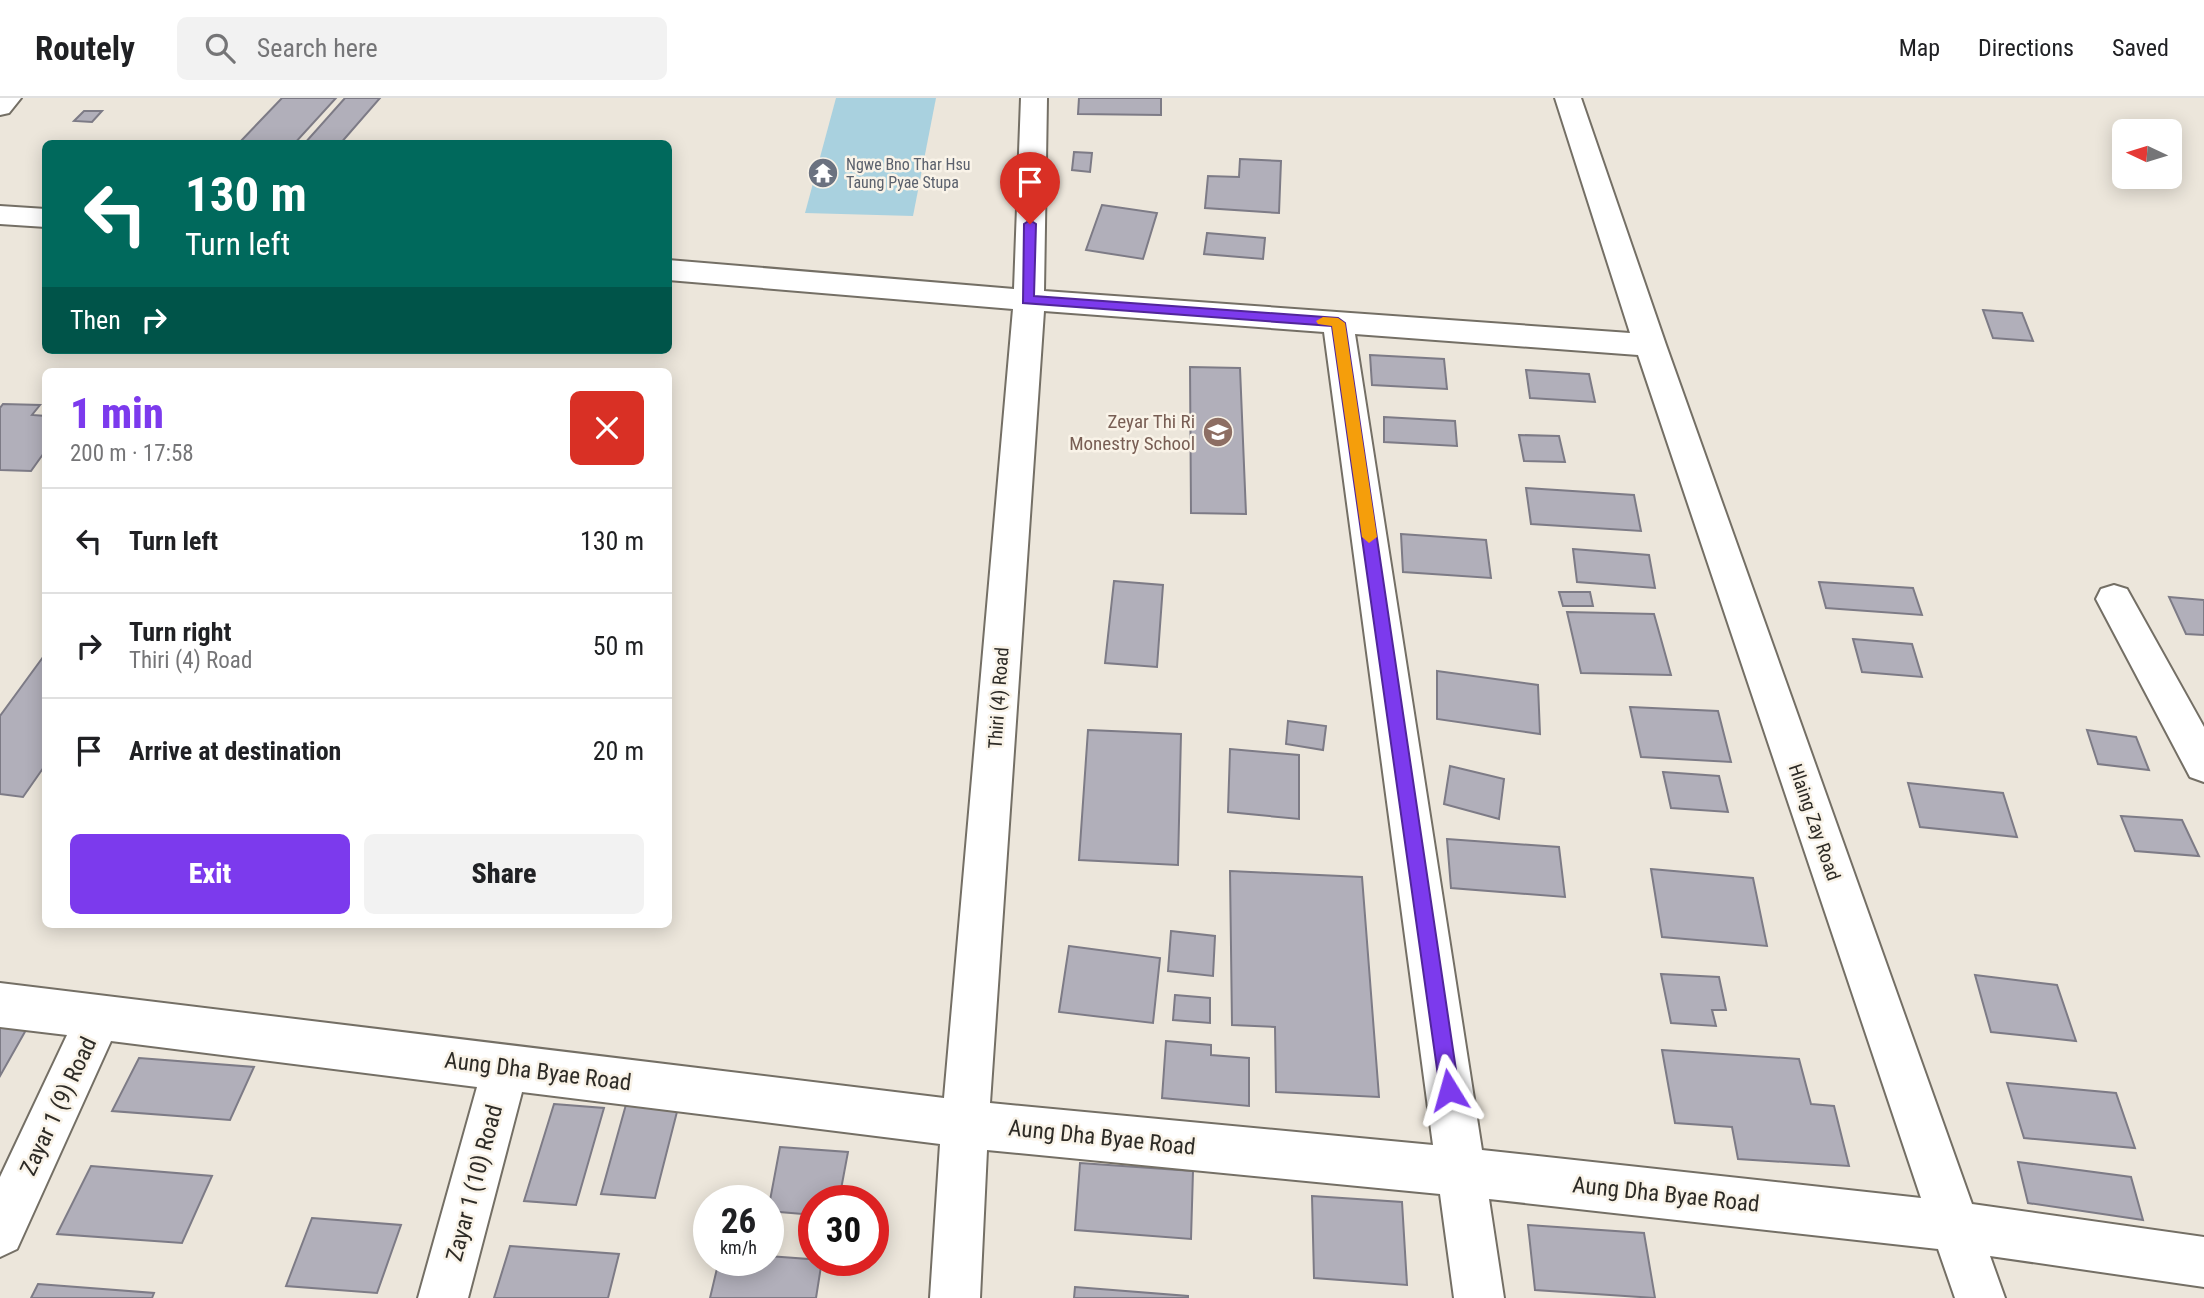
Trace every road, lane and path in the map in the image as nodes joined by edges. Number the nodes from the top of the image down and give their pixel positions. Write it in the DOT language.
graph roads {
  1 [pos="8,98"];
  2 [pos="1034,98"];
  3 [pos="1568,98"];
  4 [pos="0,107"];
  5 [pos="0,215"];
  6 [pos="42,218"];
  7 [pos="672,270"];
  8 [pos="1028,300"];
  9 [pos="1338,323"];
  10 [pos="1650,345"];
  11 [pos="2114,599"];
  12 [pos="2204,765"];
  13 [pos="0,1005"];
  14 [pos="99,1017"];
  15 [pos="506,1067"];
  16 [pos="965,1124"];
  17 [pos="1461,1172"];
  18 [pos="1955,1226"];
  19 [pos="0,1232"];
  20 [pos="2204,1262"];
  21 [pos="443,1298"];
  22 [pos="955,1298"];
  23 [pos="1479,1298"];
  24 [pos="1980,1298"];
  1 -- 4 [label="street"];
  2 -- 8 [label="street, Thiri (4) Road"];
  3 -- 10 [label="street, Hlaing Zay Road"];
  5 -- 6 [label="street"];
  7 -- 8 [label="street"];
  8 -- 9 [label="street"];
  8 -- 16 [label="street, Thiri (4) Road"];
  9 -- 10 [label="street"];
  9 -- 17 [label="street"];
  10 -- 18 [label="street, Hlaing Zay Road"];
  11 -- 12 [label="street"];
  13 -- 14 [label="street, Aung Dha Byae Road"];
  14 -- 15 [label="street, Aung Dha Byae Road"];
  14 -- 19 [label="street, Zayar 1 (9) Road"];
  15 -- 16 [label="street, Aung Dha Byae Road"];
  15 -- 21 [label="street, Zayar 1 (10) Road"];
  16 -- 17 [label="street, Aung Dha Byae Road"];
  16 -- 22 [label="street, Thiri (4) Road"];
  17 -- 18 [label="street, Aung Dha Byae Road"];
  17 -- 23 [label="street"];
  18 -- 20 [label="street, Aung Dha Byae Road"];
  18 -- 24 [label="street, Hlaing Zay Road"];
}
